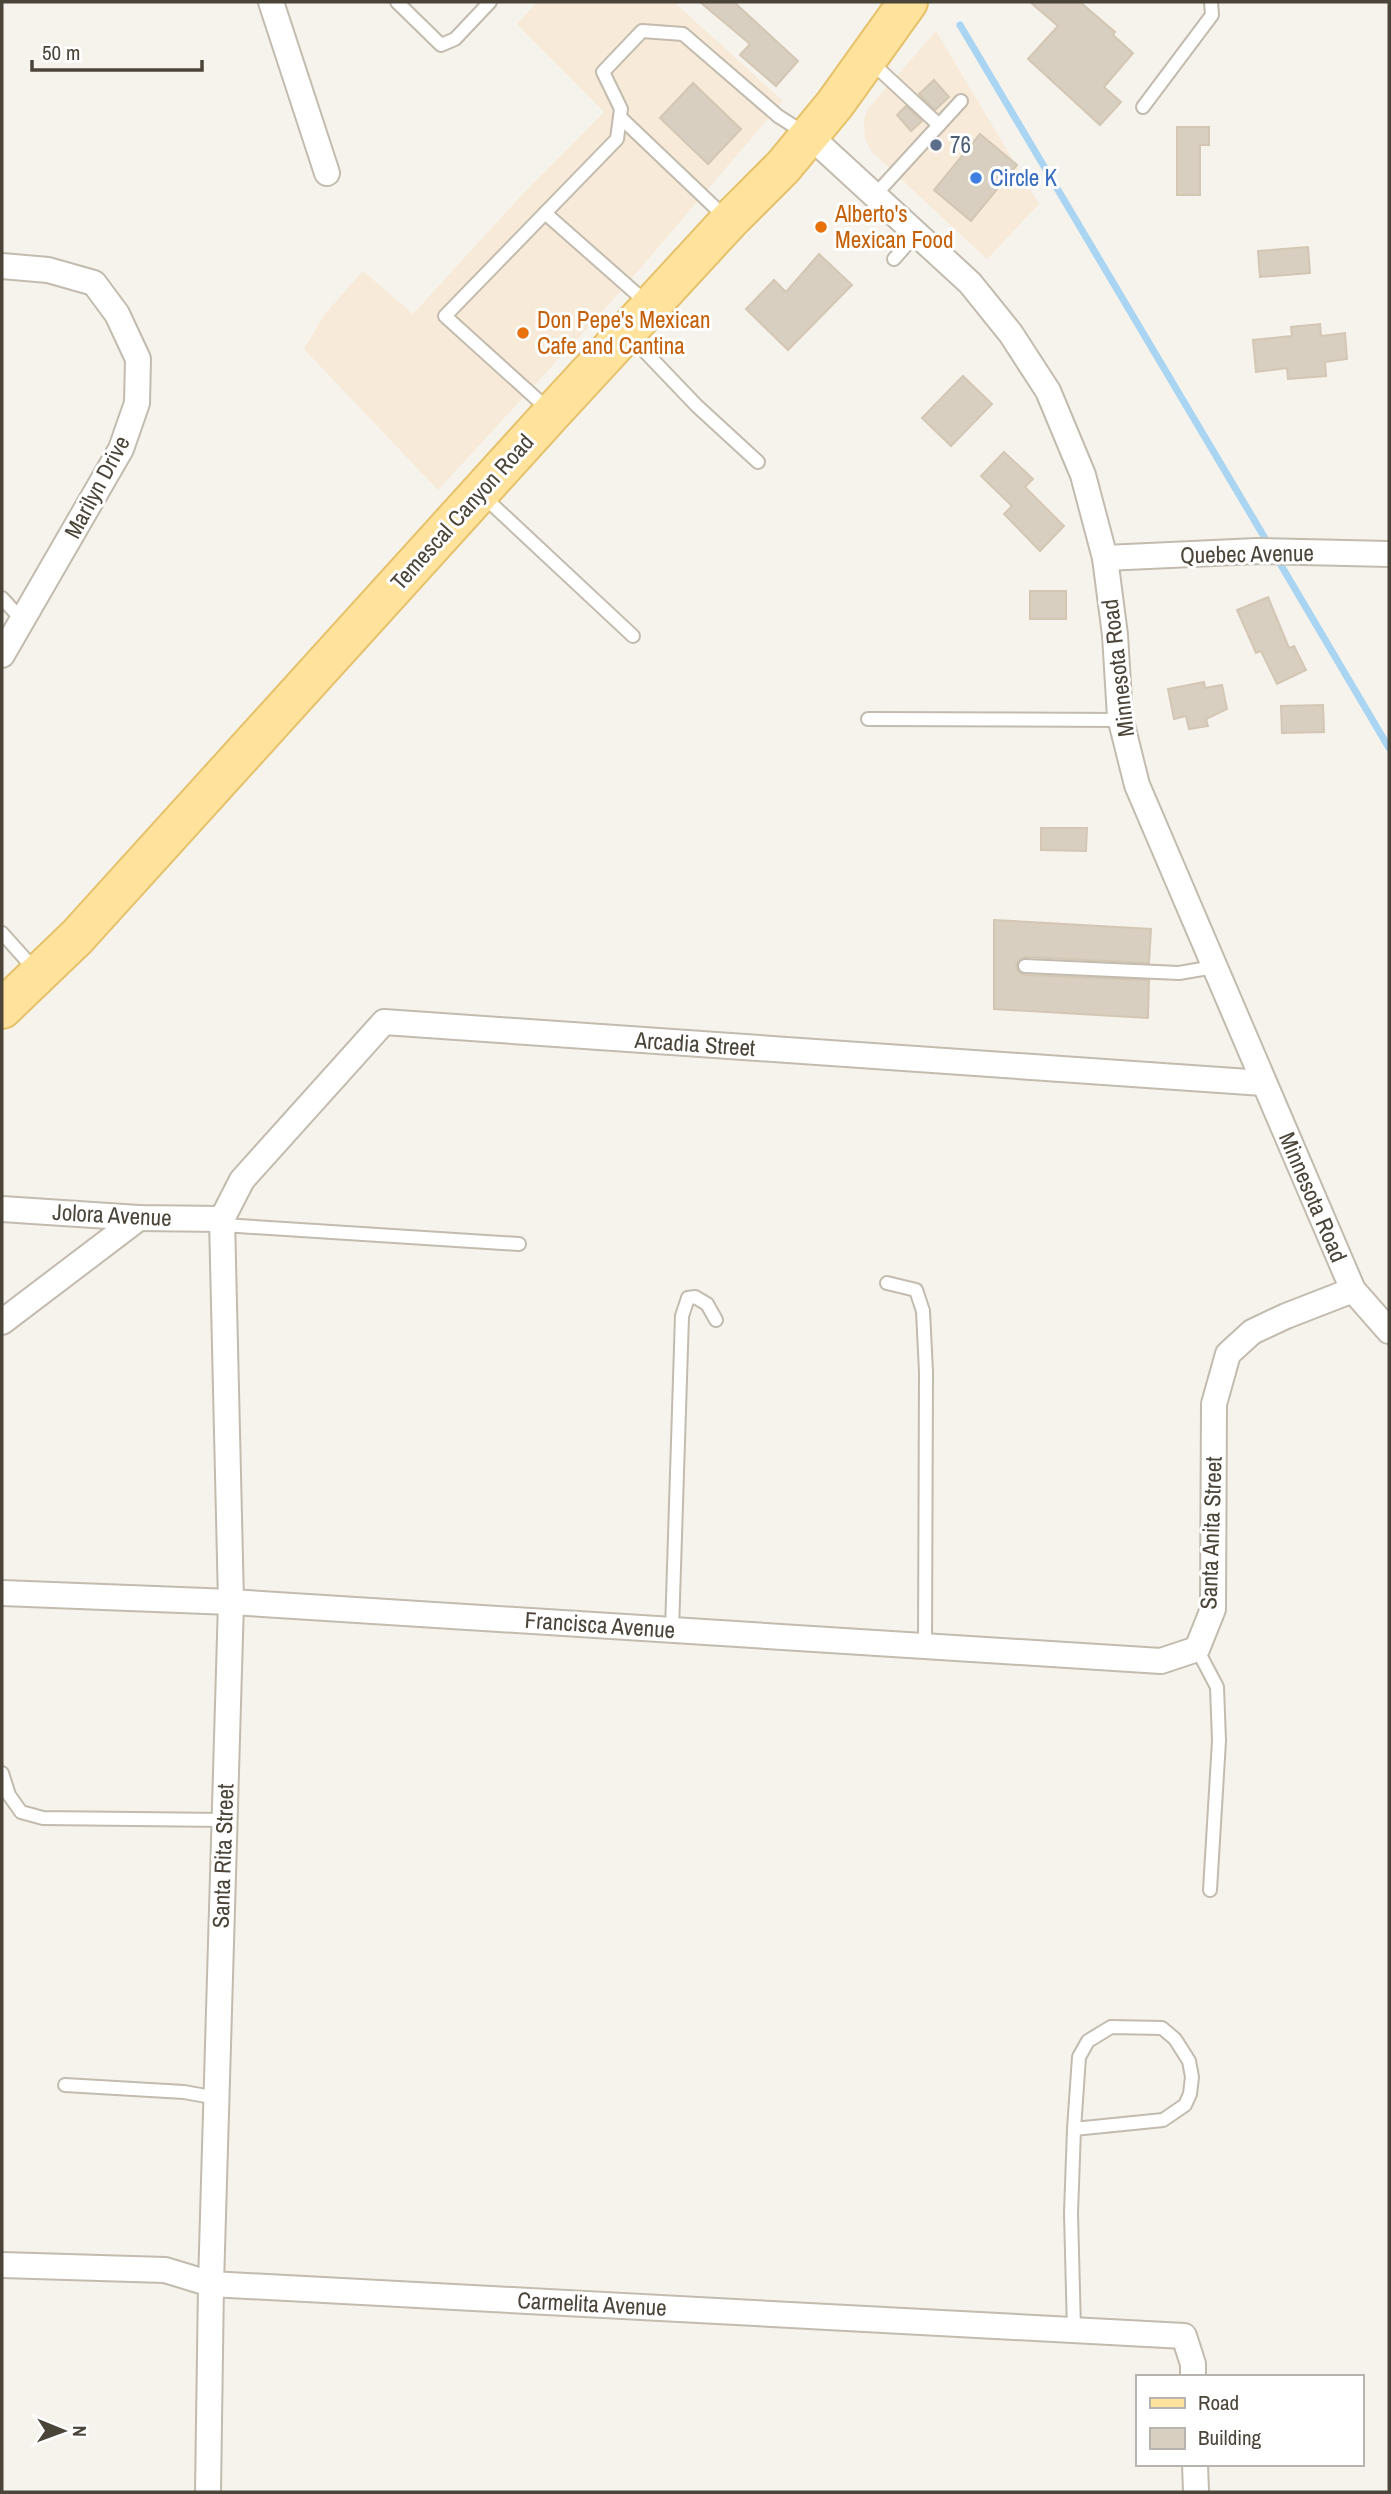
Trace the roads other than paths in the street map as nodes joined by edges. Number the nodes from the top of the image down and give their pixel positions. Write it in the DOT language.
graph roads {
  1 [pos="271,2"];
  2 [pos="397,2"];
  3 [pos="490,2"];
  4 [pos="908,2"];
  5 [pos="1211,2"];
  6 [pos="868,59"];
  7 [pos="961,101"];
  8 [pos="1143,107"];
  9 [pos="620,117"];
  10 [pos="939,125"];
  11 [pos="810,136"];
  12 [pos="327,173"];
  13 [pos="875,195"];
  14 [pos="544,213"];
  15 [pos="729,221"];
  16 [pos="917,233"];
  17 [pos="894,259"];
  18 [pos="2,266"];
  19 [pos="639,320"];
  20 [pos="552,413"];
  21 [pos="758,462"];
  22 [pos="480,492"];
  23 [pos="1389,554"];
  24 [pos="1105,558"];
  25 [pos="2,598"];
  26 [pos="22,620"];
  27 [pos="633,636"];
  28 [pos="2,655"];
  29 [pos="868,719"];
  30 [pos="1121,720"];
  31 [pos="2,933"];
  32 [pos="1025,965"];
  33 [pos="1214,967"];
  34 [pos="39,974"];
  35 [pos="2,1009"];
  36 [pos="1263,1083"];
  37 [pos="2,1209"];
  38 [pos="139,1218"];
  39 [pos="223,1222"];
  40 [pos="519,1244"];
  41 [pos="887,1283"];
  42 [pos="1353,1290"];
  43 [pos="716,1320"];
  44 [pos="2,1322"];
  45 [pos="1389,1331"];
  46 [pos="2,1593"];
  47 [pos="231,1602"];
  48 [pos="672,1630"];
  49 [pos="925,1646"];
  50 [pos="1197,1649"];
  51 [pos="2,1773"];
  52 [pos="225,1820"];
  53 [pos="1210,1890"];
  54 [pos="65,2085"];
  55 [pos="217,2098"];
  56 [pos="1074,2129"];
  57 [pos="2,2264"];
  58 [pos="211,2284"];
  59 [pos="1074,2330"];
  60 [pos="1194,2375"];
  61 [pos="1195,2466"];
  62 [pos="208,2492"];
  63 [pos="1196,2492"];
  1 -- 12 [label="street"];
  2 -- 3 [label="lane"];
  4 -- 6 [label="main road, Temescal Canyon Road"];
  5 -- 8 [label="lane"];
  6 -- 10 [label="lane"];
  6 -- 11 [label="main road, Temescal Canyon Road"];
  7 -- 10 [label="lane"];
  9 -- 11 [label="lane"];
  9 -- 14 [label="lane"];
  9 -- 15 [label="lane"];
  10 -- 13 [label="lane"];
  11 -- 13 [label="street, Minnesota Road"];
  11 -- 15 [label="main road, Temescal Canyon Road"];
  13 -- 16 [label="street, Minnesota Road"];
  14 -- 19 [label="lane"];
  14 -- 20 [label="lane"];
  15 -- 19 [label="main road, Temescal Canyon Road"];
  16 -- 17 [label="lane"];
  16 -- 24 [label="street, Minnesota Road"];
  18 -- 26 [label="street, Marilyn Drive"];
  19 -- 20 [label="main road, Temescal Canyon Road"];
  19 -- 21 [label="lane"];
  20 -- 22 [label="main road, Temescal Canyon Road"];
  22 -- 27 [label="lane"];
  22 -- 34 [label="main road, Temescal Canyon Road"];
  23 -- 24 [label="street, Quebec Avenue"];
  24 -- 30 [label="street, Minnesota Road"];
  25 -- 26 [label="lane"];
  26 -- 28 [label="street, Marilyn Drive"];
  29 -- 30 [label="lane"];
  30 -- 33 [label="street, Minnesota Road"];
  31 -- 34 [label="lane"];
  32 -- 33 [label="lane"];
  33 -- 36 [label="street, Minnesota Road"];
  34 -- 35 [label="main road, Temescal Canyon Road"];
  36 -- 39 [label="street, Arcadia Street"];
  36 -- 42 [label="street, Minnesota Road"];
  37 -- 38 [label="street, Jolora Avenue"];
  38 -- 39 [label="street, Jolora Avenue"];
  38 -- 44 [label="street"];
  39 -- 40 [label="lane"];
  39 -- 47 [label="street, Santa Rita Street"];
  41 -- 49 [label="lane"];
  42 -- 45 [label="street, Minnesota Road"];
  42 -- 50 [label="street, Santa Anita Street"];
  43 -- 48 [label="lane"];
  46 -- 47 [label="street, Francisca Avenue"];
  47 -- 48 [label="street, Francisca Avenue"];
  47 -- 52 [label="street, Santa Rita Street"];
  48 -- 49 [label="street, Francisca Avenue"];
  49 -- 50 [label="street, Francisca Avenue"];
  50 -- 53 [label="lane"];
  51 -- 52 [label="lane"];
  52 -- 55 [label="street, Santa Rita Street"];
  54 -- 55 [label="lane"];
  55 -- 58 [label="street, Santa Rita Street"];
  56 -- 56 [label="lane"];
  56 -- 59 [label="lane"];
  57 -- 58 [label="street, Carmelita Avenue"];
  58 -- 59 [label="street, Carmelita Avenue"];
  58 -- 62 [label="street, Santa Rita Street"];
  59 -- 60 [label="street, Carmelita Avenue"];
  61 -- 63 [label="street"];
}
